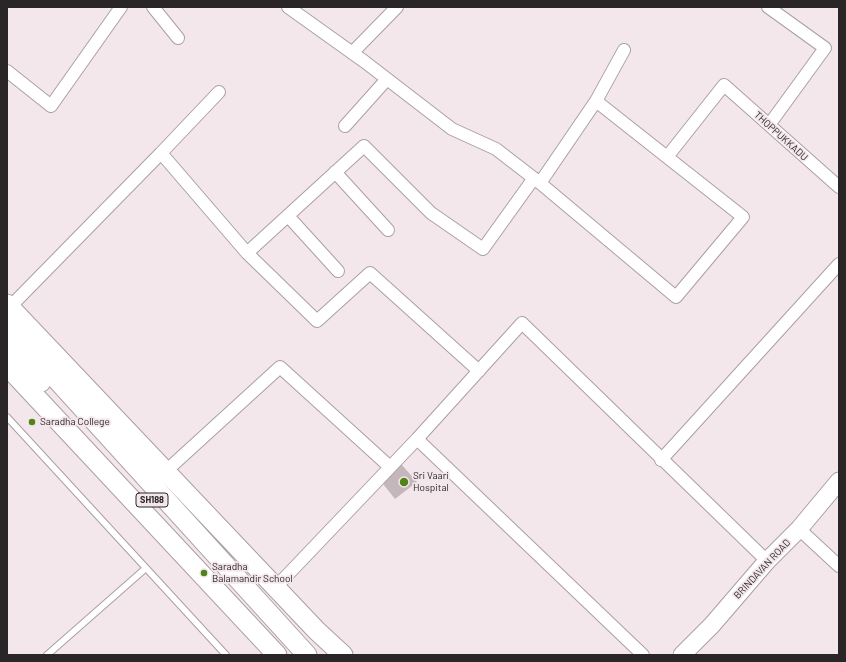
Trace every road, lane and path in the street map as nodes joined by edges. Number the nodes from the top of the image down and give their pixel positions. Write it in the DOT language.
graph roads {
  1 [pos="121,7"];
  2 [pos="153,7"];
  3 [pos="288,7"];
  4 [pos="397,7"];
  5 [pos="768,7"];
  6 [pos="178,38"];
  7 [pos="624,50"];
  8 [pos="352,53"];
  9 [pos="7,71"];
  10 [pos="387,79"];
  11 [pos="219,92"];
  12 [pos="596,101"];
  13 [pos="769,125"];
  14 [pos="345,126"];
  15 [pos="161,153"];
  16 [pos="667,158"];
  17 [pos="335,172"];
  18 [pos="537,181"];
  19 [pos="839,187"];
  20 [pos="288,216"];
  21 [pos="388,230"];
  22 [pos="247,253"];
  23 [pos="839,264"];
  24 [pos="338,271"];
  25 [pos="8,312"];
  26 [pos="7,346"];
  27 [pos="7,366"];
  28 [pos="479,371"];
  29 [pos="7,417"];
  30 [pos="417,439"];
  31 [pos="661,460"];
  32 [pos="390,467"];
  33 [pos="166,471"];
  34 [pos="839,481"];
  35 [pos="799,529"];
  36 [pos="767,561"];
  37 [pos="839,566"];
  38 [pos="146,568"];
  39 [pos="276,587"];
  40 [pos="47,655"];
  41 [pos="226,655"];
  42 [pos="277,655"];
  43 [pos="295,655"];
  44 [pos="307,655"];
  45 [pos="343,655"];
  46 [pos="643,655"];
  47 [pos="682,655"];
  1 -- 9 [label="street"];
  2 -- 6 [label="street"];
  3 -- 8 [label="street"];
  4 -- 8 [label="street"];
  5 -- 13 [label="street"];
  7 -- 12 [label="street"];
  8 -- 10 [label="street"];
  10 -- 14 [label="street"];
  10 -- 18 [label="street"];
  11 -- 15 [label="street"];
  12 -- 16 [label="street"];
  12 -- 18 [label="street"];
  13 -- 16 [label="street, THOPPUKKADU"];
  13 -- 19 [label="street, THOPPUKKADU"];
  15 -- 22 [label="street"];
  15 -- 25 [label="street"];
  16 -- 18 [label="street"];
  17 -- 18 [label="street"];
  17 -- 20 [label="street"];
  17 -- 21 [label="street"];
  20 -- 22 [label="street"];
  20 -- 24 [label="street"];
  22 -- 28 [label="street"];
  23 -- 31 [label="street"];
  25 -- 33 [label="main road"];
  25 -- 44 [label="main road"];
  26 -- 43 [label="main road, SH188"];
  27 -- 42 [label="main road"];
  28 -- 30 [label="street"];
  28 -- 31 [label="street"];
  29 -- 38 [label="lane"];
  30 -- 32 [label="street"];
  30 -- 46 [label="street"];
  31 -- 36 [label="street"];
  32 -- 33 [label="street"];
  32 -- 39 [label="street"];
  33 -- 39 [label="main road"];
  34 -- 35 [label="street, BRINDAVAN ROAD"];
  35 -- 36 [label="street, BRINDAVAN ROAD"];
  35 -- 37 [label="street"];
  36 -- 47 [label="street, BRINDAVAN ROAD"];
  38 -- 40 [label="lane"];
  38 -- 41 [label="lane"];
  39 -- 45 [label="main road"];
}
